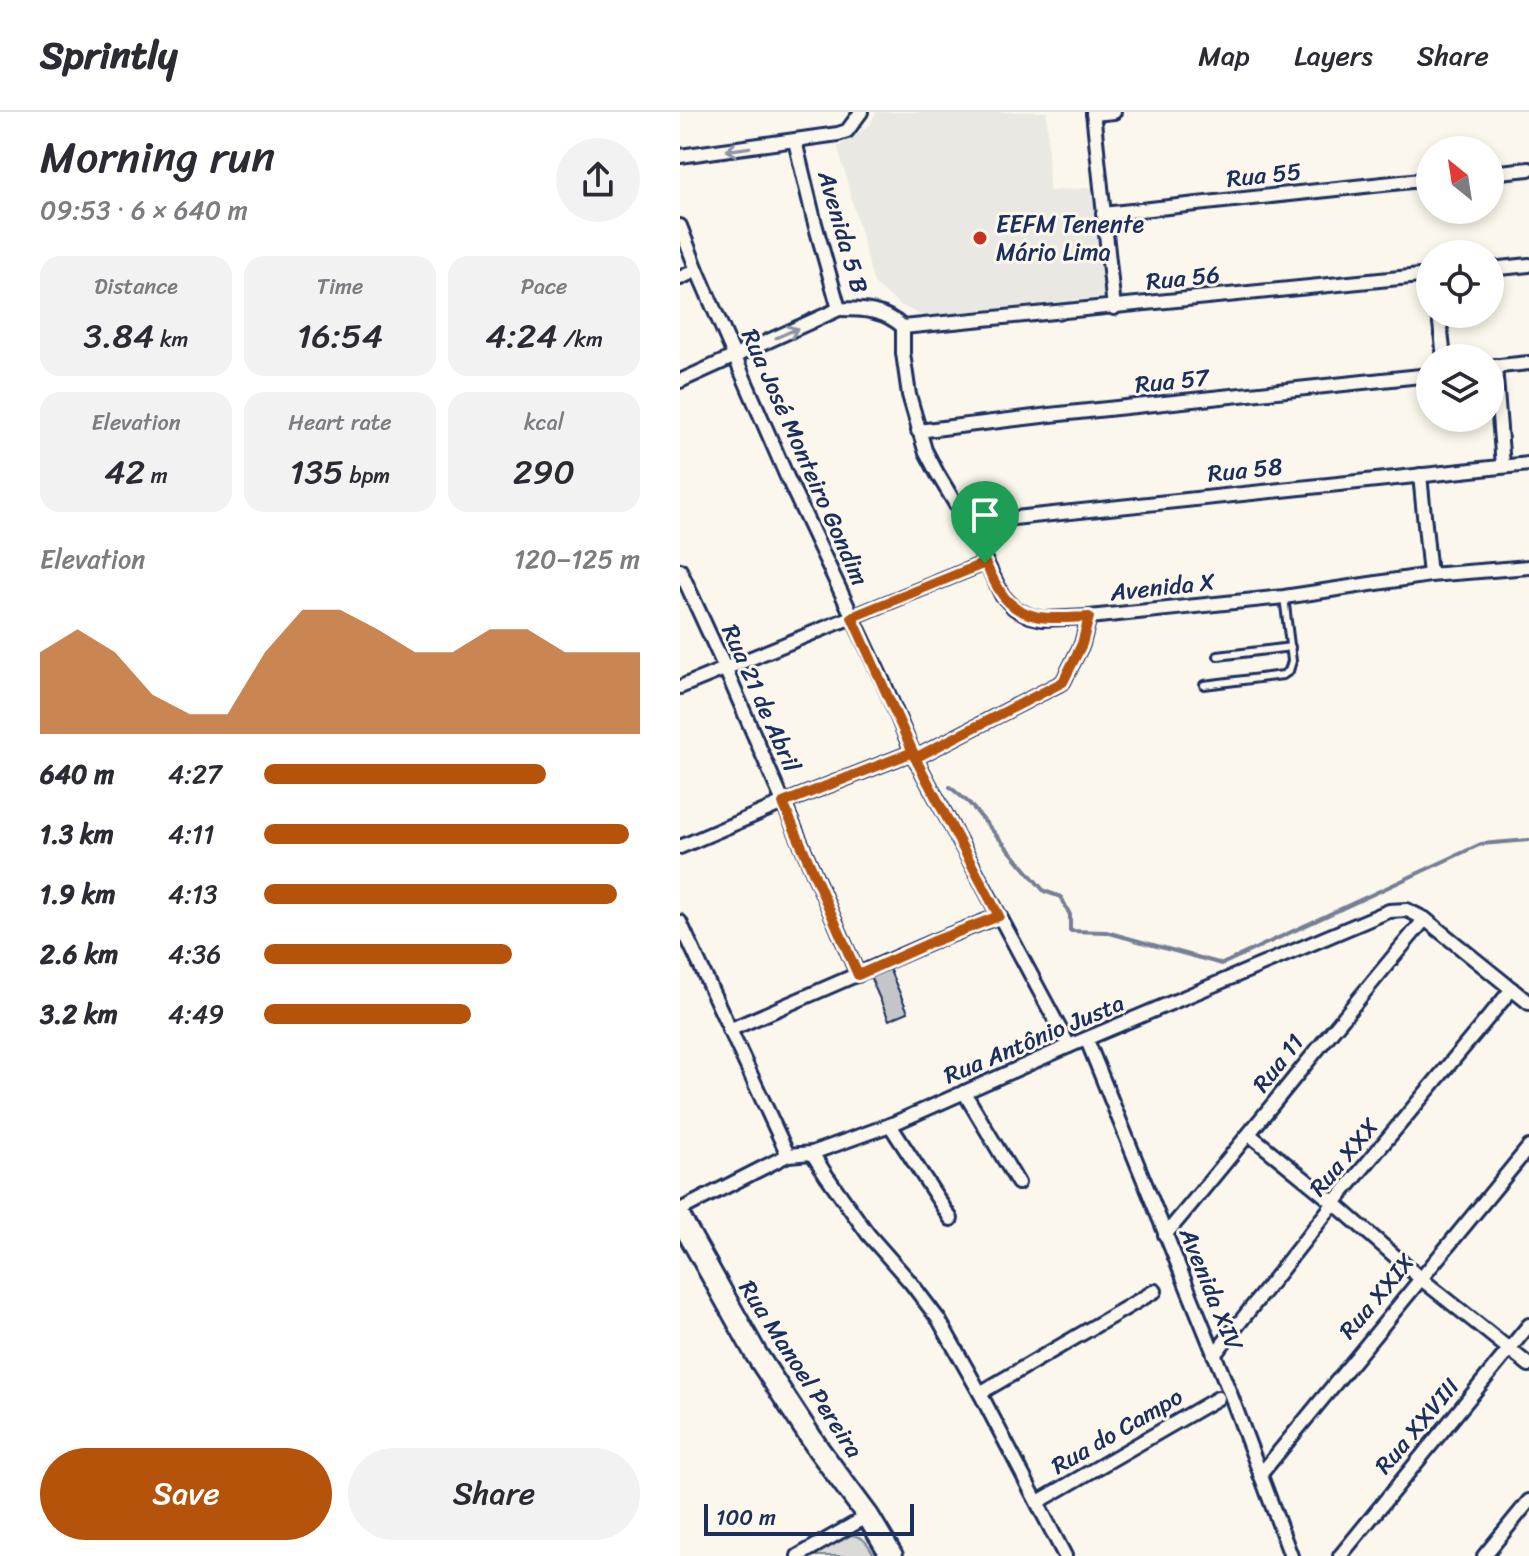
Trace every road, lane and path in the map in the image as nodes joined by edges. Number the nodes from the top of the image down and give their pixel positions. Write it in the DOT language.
graph roads {
  1 [pos="861,112"];
  2 [pos="1114,112"];
  3 [pos="1093,113"];
  4 [pos="795,141"];
  5 [pos="680,156"];
  6 [pos="1529,169"];
  7 [pos="1504,172"];
  8 [pos="1416,180"];
  9 [pos="1103,214"];
  10 [pos="680,226"];
  11 [pos="1529,265"];
  12 [pos="1504,268"];
  13 [pos="697,270"];
  14 [pos="1416,276"];
  15 [pos="680,278"];
  16 [pos="1114,308"];
  17 [pos="839,309"];
  18 [pos="903,327"];
  19 [pos="735,356"];
  20 [pos="1529,363"];
  21 [pos="1504,366"];
  22 [pos="1416,376"];
  23 [pos="680,381"];
  24 [pos="918,431"];
  25 [pos="1499,432"];
  26 [pos="1529,464"];
  27 [pos="1503,466"];
  28 [pos="1420,475"];
  29 [pos="967,523"];
  30 [pos="985,563"];
  31 [pos="1529,567"];
  32 [pos="680,570"];
  33 [pos="1430,575"];
  34 [pos="1284,597"];
  35 [pos="852,617"];
  36 [pos="1089,617"];
  37 [pos="1291,647"];
  38 [pos="1218,656"];
  39 [pos="725,668"];
  40 [pos="1204,685"];
  41 [pos="680,687"];
  42 [pos="914,755"];
  43 [pos="783,803"];
  44 [pos="680,847"];
  45 [pos="999,916"];
  46 [pos="1425,919"];
  47 [pos="680,922"];
  48 [pos="858,975"];
  49 [pos="1512,989"];
  50 [pos="1529,1003"];
  51 [pos="729,1030"];
  52 [pos="1087,1040"];
  53 [pos="1069,1046"];
  54 [pos="964,1092"];
  55 [pos="890,1125"];
  56 [pos="1250,1135"];
  57 [pos="1529,1147"];
  58 [pos="812,1153"];
  59 [pos="788,1155"];
  60 [pos="1018,1183"];
  61 [pos="1334,1203"];
  62 [pos="680,1210"];
  63 [pos="951,1219"];
  64 [pos="682,1227"];
  65 [pos="1165,1235"];
  66 [pos="1420,1278"];
  67 [pos="1155,1291"];
  68 [pos="1529,1325"];
  69 [pos="1510,1350"];
  70 [pos="1214,1355"];
  71 [pos="1529,1365"];
  72 [pos="980,1393"];
  73 [pos="1218,1398"];
  74 [pos="1260,1475"];
  75 [pos="1529,1501"];
  76 [pos="1038,1502"];
  77 [pos="868,1516"];
  78 [pos="887,1552"];
  79 [pos="798,1556"];
  80 [pos="1065,1556"];
  81 [pos="1291,1556"];
  82 [pos="1340,1556"];
  83 [pos="1484,1556"];
  1 -- 4 [label="street, Avenida 5 B"];
  2 -- 3 [label="street"];
  3 -- 9 [label="street"];
  4 -- 5 [label="street, one-way"];
  4 -- 17 [label="street, Avenida 5 B"];
  6 -- 7 [label="street"];
  8 -- 9 [label="street, Rua 55"];
  9 -- 16 [label="street"];
  10 -- 13 [label="street, Rua José Monteiro Gondim"];
  11 -- 12 [label="street"];
  13 -- 15 [label="street"];
  13 -- 19 [label="street, Rua José Monteiro Gondim"];
  14 -- 16 [label="street, Rua 56"];
  16 -- 18 [label="street, Rua 56"];
  17 -- 18 [label="street, Avenida 5 B"];
  19 -- 17 [label="street, one-way"];
  18 -- 24 [label="street, Avenida X"];
  19 -- 23 [label="street"];
  19 -- 35 [label="street, Rua José Monteiro Gondim"];
  20 -- 21 [label="street"];
  22 -- 24 [label="street, Rua 57"];
  24 -- 29 [label="street, Avenida X"];
  25 -- 27 [label="street"];
  26 -- 27 [label="street, Rua 58"];
  27 -- 28 [label="street, Rua 58"];
  28 -- 29 [label="street, Rua 58"];
  28 -- 33 [label="street"];
  29 -- 30 [label="street, Avenida X"];
  30 -- 35 [label="street"];
  30 -- 36 [label="street, Avenida X"];
  31 -- 33 [label="street, Avenida X"];
  32 -- 39 [label="street, Rua 21 de Abril"];
  33 -- 34 [label="street, Avenida X"];
  34 -- 36 [label="street, Avenida X"];
  34 -- 37 [label="lane"];
  35 -- 39 [label="street"];
  35 -- 42 [label="street, Rua José Monteiro Gondim"];
  36 -- 42 [label="street"];
  37 -- 38 [label="lane"];
  37 -- 40 [label="lane"];
  39 -- 41 [label="street"];
  39 -- 43 [label="street, Rua 21 de Abril"];
  42 -- 43 [label="street"];
  42 -- 45 [label="street, Rua José Monteiro Gondim"];
  43 -- 44 [label="street"];
  43 -- 48 [label="street, Rua 21 de Abril"];
  45 -- 48 [label="street"];
  45 -- 53 [label="street, Rua José Monteiro Gondim"];
  46 -- 49 [label="street"];
  46 -- 52 [label="street, Rua Antônio Justa"];
  46 -- 56 [label="street, Rua 11"];
  47 -- 51 [label="street"];
  48 -- 51 [label="street"];
  49 -- 50 [label="street"];
  49 -- 61 [label="street, Rua XXX"];
  51 -- 59 [label="street"];
  52 -- 53 [label="street, Rua Antônio Justa"];
  52 -- 65 [label="street, Avenida XIV"];
  53 -- 54 [label="street, Rua Antônio Justa"];
  54 -- 55 [label="street, Rua Antônio Justa"];
  54 -- 60 [label="street"];
  55 -- 58 [label="street, Rua Antônio Justa"];
  55 -- 63 [label="street"];
  56 -- 61 [label="street"];
  56 -- 65 [label="street, Rua 11"];
  57 -- 66 [label="street, Rua XXIX"];
  58 -- 59 [label="street, Rua Antônio Justa"];
  58 -- 72 [label="street"];
  59 -- 62 [label="street, Rua Antônio Justa"];
  61 -- 66 [label="street"];
  61 -- 70 [label="street, Rua XXX"];
  64 -- 77 [label="main road, Rua Manoel Pereira"];
  65 -- 70 [label="street, Avenida XIV"];
  66 -- 69 [label="street"];
  66 -- 74 [label="street, Rua XXIX"];
  67 -- 72 [label="street"];
  68 -- 69 [label="street, Rua XXVIII"];
  69 -- 71 [label="street"];
  69 -- 82 [label="street, Rua XXVIII"];
  70 -- 74 [label="street, Avenida XIV"];
  72 -- 76 [label="street"];
  73 -- 76 [label="street, Rua do Campo"];
  74 -- 81 [label="street, Avenida XIV"];
  75 -- 83 [label="street"];
  76 -- 80 [label="street"];
  77 -- 78 [label="main road, Rua Manoel Pereira"];
  77 -- 79 [label="street"];
}
